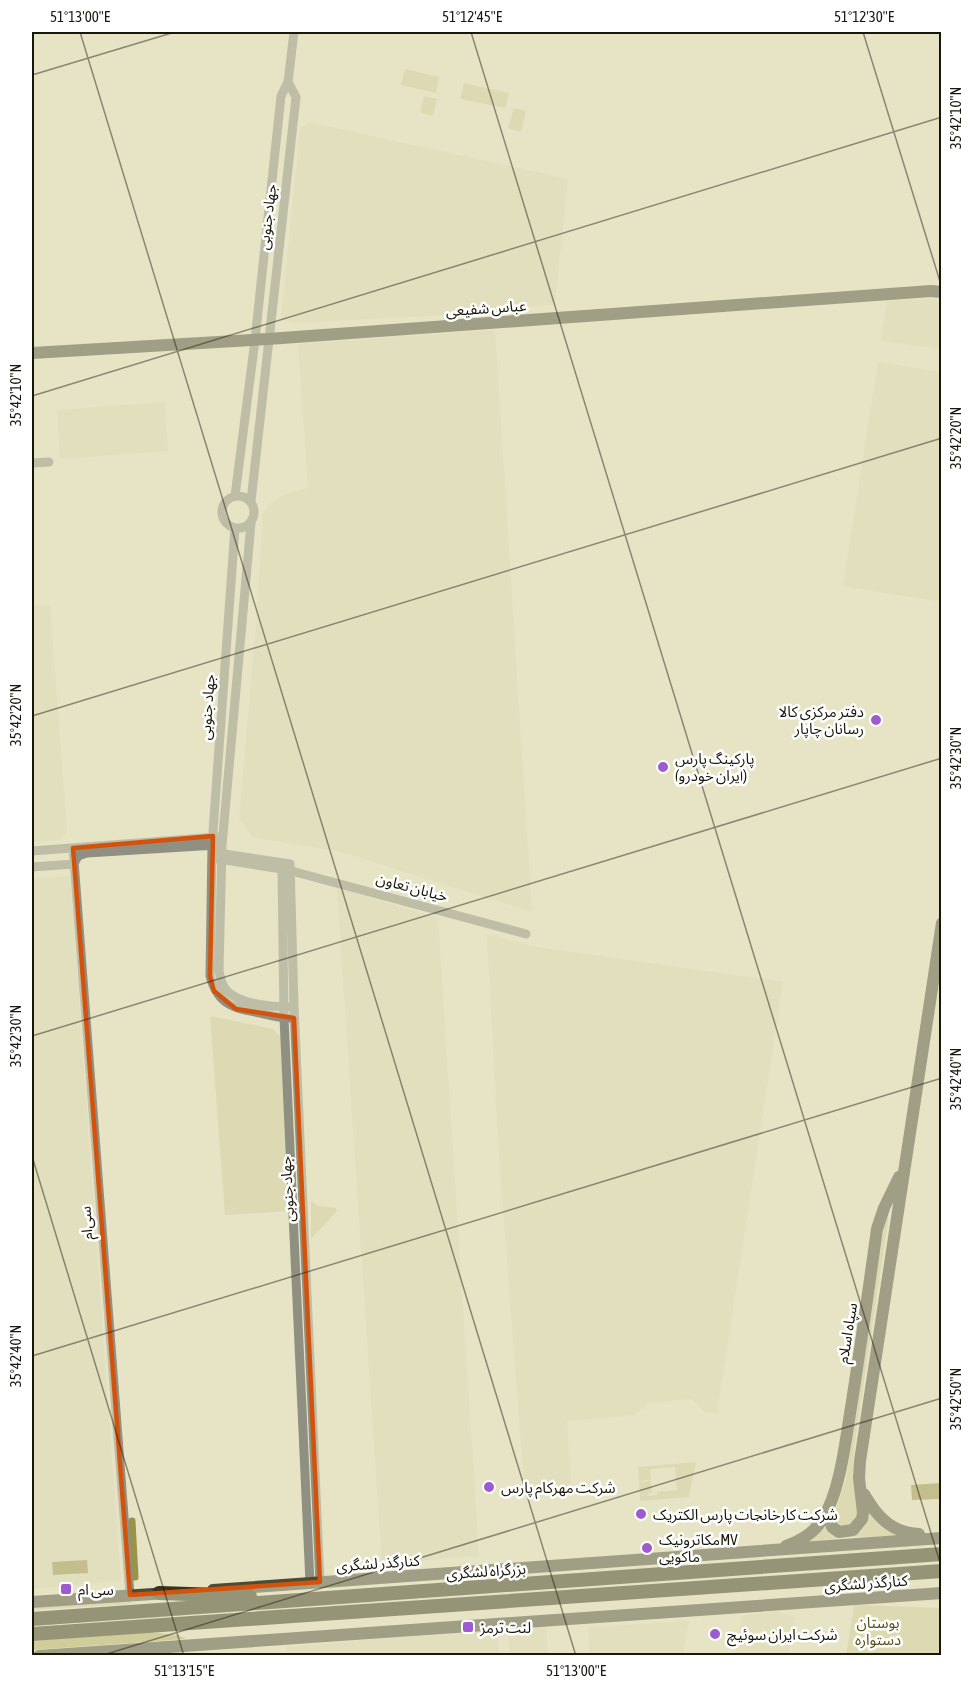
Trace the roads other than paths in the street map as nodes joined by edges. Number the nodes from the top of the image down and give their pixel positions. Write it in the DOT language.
graph roads {
  1 [pos="294,32"];
  2 [pos="288,82"];
  3 [pos="942,291"];
  4 [pos="269,336"];
  5 [pos="256,337"];
  6 [pos="32,347"];
  7 [pos="32,353"];
  8 [pos="50,462"];
  9 [pos="32,463"];
  10 [pos="235,496"];
  11 [pos="251,501"];
  12 [pos="251,523"];
  13 [pos="235,528"];
  14 [pos="73,848"];
  15 [pos="217,848"];
  16 [pos="32,851"];
  17 [pos="74,864"];
  18 [pos="32,867"];
  19 [pos="286,870"];
  20 [pos="942,923"];
  21 [pos="526,934"];
  22 [pos="289,1007"];
  23 [pos="289,1018"];
  24 [pos="905,1165"];
  25 [pos="860,1489"];
  26 [pos="828,1509"];
  27 [pos="942,1536"];
  28 [pos="777,1550"];
  29 [pos="942,1554"];
  30 [pos="942,1571"];
  31 [pos="315,1582"];
  32 [pos="159,1593"];
  33 [pos="942,1593"];
  34 [pos="130,1595"];
  35 [pos="312,1599"];
  36 [pos="32,1602"];
  37 [pos="32,1619"];
  38 [pos="32,1634"];
  39 [pos="62,1655"];
  40 [pos="39,1656"];
  1 -- 2 [label="street, جهاد جنوبی"];
  2 -- 4 [label="street, جهاد جنوبی"];
  2 -- 5 [label="street, جهاد جنوبی"];
  3 -- 4 [label="main road, عباس شفیعی"];
  4 -- 5 [label="main road, عباس شفیعی"];
  4 -- 11 [label="street, جهاد جنوبی"];
  5 -- 6 [label="main road, عباس شفیعی"];
  5 -- 7 [label="main road, عباس شفیعی"];
  5 -- 10 [label="street, جهاد جنوبی"];
  8 -- 9 [label="street"];
  10 -- 11 [label="street"];
  10 -- 13 [label="street"];
  11 -- 12 [label="street"];
  12 -- 13 [label="street"];
  12 -- 15 [label="street, جهاد جنوبی"];
  13 -- 15 [label="street, جهاد جنوبی"];
  14 -- 15 [label="street"];
  14 -- 16 [label="street"];
  14 -- 17 [label="street, سی‌ام"];
  15 -- 17 [label="street"];
  15 -- 19 [label="street"];
  15 -- 22 [label="street, جهاد جنوبی"];
  15 -- 23 [label="street, جهاد جنوبی"];
  17 -- 18 [label="street"];
  17 -- 34 [label="street, سی‌ام"];
  19 -- 21 [label="street, خیابان تعاون"];
  19 -- 22 [label="street, جهاد جنوبی"];
  20 -- 24 [label="main road, سپاه اسلام"];
  22 -- 23 [label="street, جهاد جنوبی"];
  23 -- 31 [label="street, جهاد جنوبی"];
  24 -- 25 [label="main road, سپاه اسلام"];
  24 -- 26 [label="main road, سپاه اسلام"];
  25 -- 26 [label="main road, سپاه اسلام"];
  25 -- 27 [label="main road"];
  26 -- 28 [label="main road, سپاه اسلام"];
  27 -- 28 [label="main road, کنارگذر لشگری"];
  28 -- 31 [label="main road, کنارگذر لشگری"];
  29 -- 35 [label="highway, بزرگراه لشگری"];
  30 -- 38 [label="highway, بزرگراه لشگری"];
  31 -- 32 [label="main road, کنارگذر لشگری"];
  32 -- 34 [label="main road, کنارگذر لشگری"];
  32 -- 35 [label="highway"];
  33 -- 39 [label="main road, کنارگذر لشگری"];
  34 -- 36 [label="main road, کنارگذر لشگری"];
  35 -- 37 [label="highway, بزرگراه لشگری"];
  39 -- 40 [label="main road, کنارگذر لشگری"];
}
